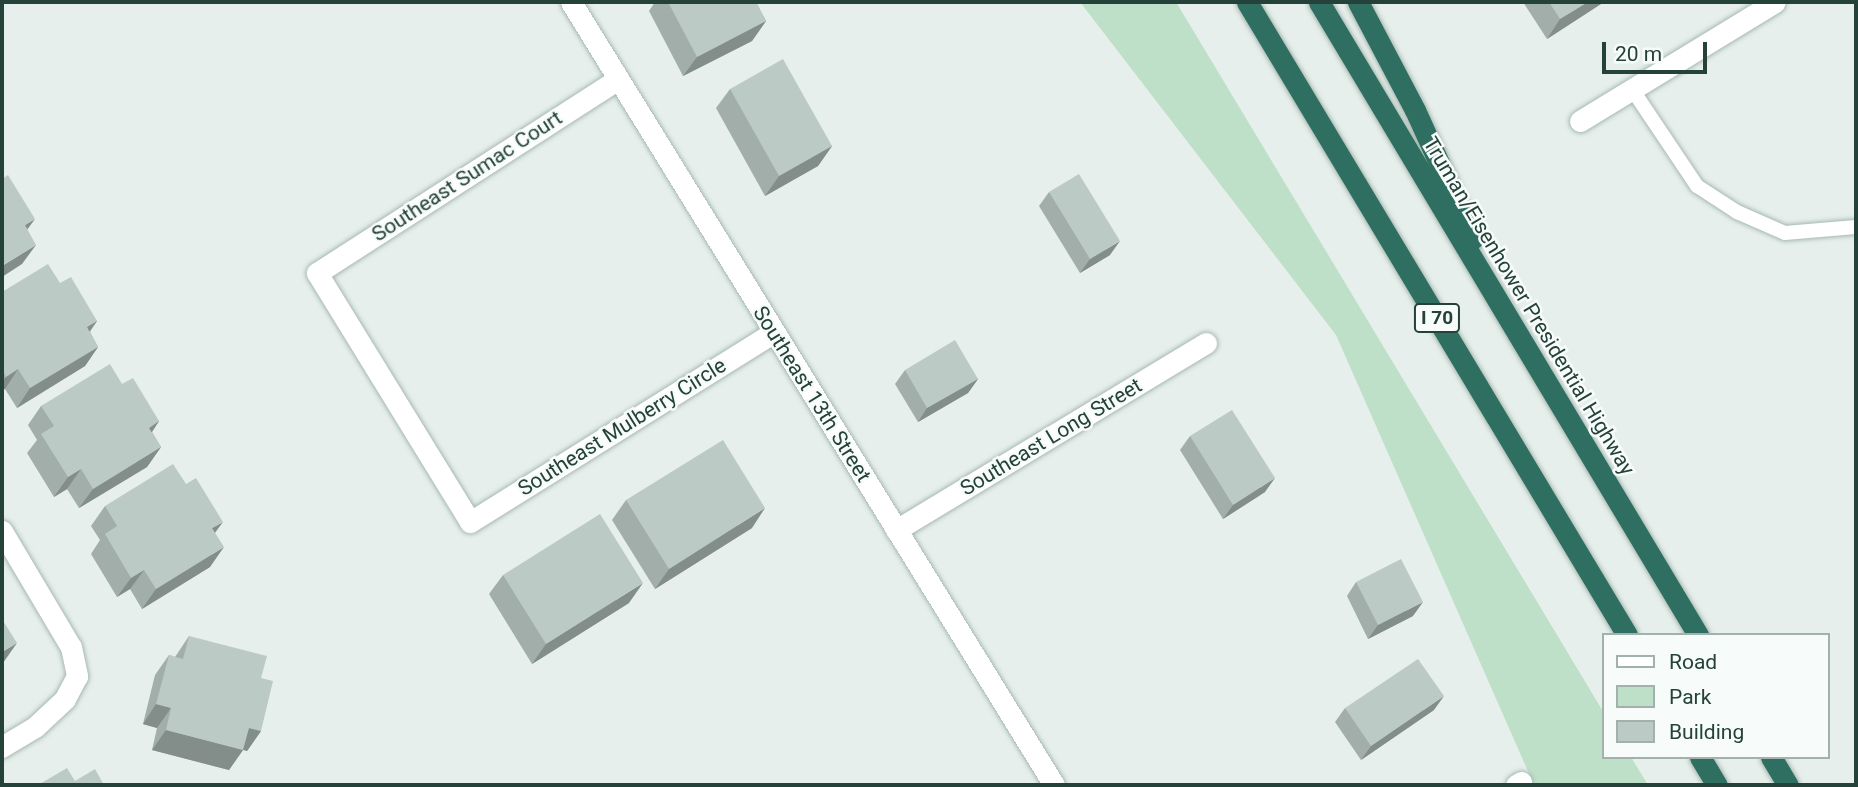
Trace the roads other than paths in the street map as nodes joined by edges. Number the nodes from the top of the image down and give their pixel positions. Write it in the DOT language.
graph roads {
  1 [pos="570,2"];
  2 [pos="1247,2"];
  3 [pos="1318,2"];
  4 [pos="1358,2"];
  5 [pos="1775,2"];
  6 [pos="618,79"];
  7 [pos="1632,89"];
  8 [pos="1580,121"];
  9 [pos="1856,227"];
  10 [pos="1514,329"];
  11 [pos="774,332"];
  12 [pos="1206,343"];
  13 [pos="470,522"];
  14 [pos="896,530"];
  15 [pos="2,531"];
  16 [pos="1626,633"];
  17 [pos="1697,633"];
  18 [pos="2,747"];
  19 [pos="1701,759"];
  20 [pos="1772,759"];
  21 [pos="1054,785"];
  22 [pos="1717,785"];
  23 [pos="1788,785"];
  1 -- 6 [label="street, Southeast 13th Street"];
  2 -- 16 [label="highway, I 70"];
  3 -- 10 [label="highway, Truman/Eisenhower Presidential Highway"];
  4 -- 10 [label="highway"];
  5 -- 7 [label="street"];
  6 -- 11 [label="street, Southeast 13th Street"];
  6 -- 13 [label="street, Southeast Sumac Court"];
  7 -- 8 [label="street"];
  7 -- 9 [label="lane"];
  10 -- 17 [label="highway, Truman/Eisenhower Presidential Highway"];
  11 -- 13 [label="street, Southeast Mulberry Circle"];
  11 -- 14 [label="street, Southeast 13th Street"];
  12 -- 14 [label="street, Southeast Long Street"];
  14 -- 21 [label="street, Southeast 13th Street"];
  15 -- 18 [label="street"];
  19 -- 22 [label="highway"];
  20 -- 23 [label="highway"];
}
